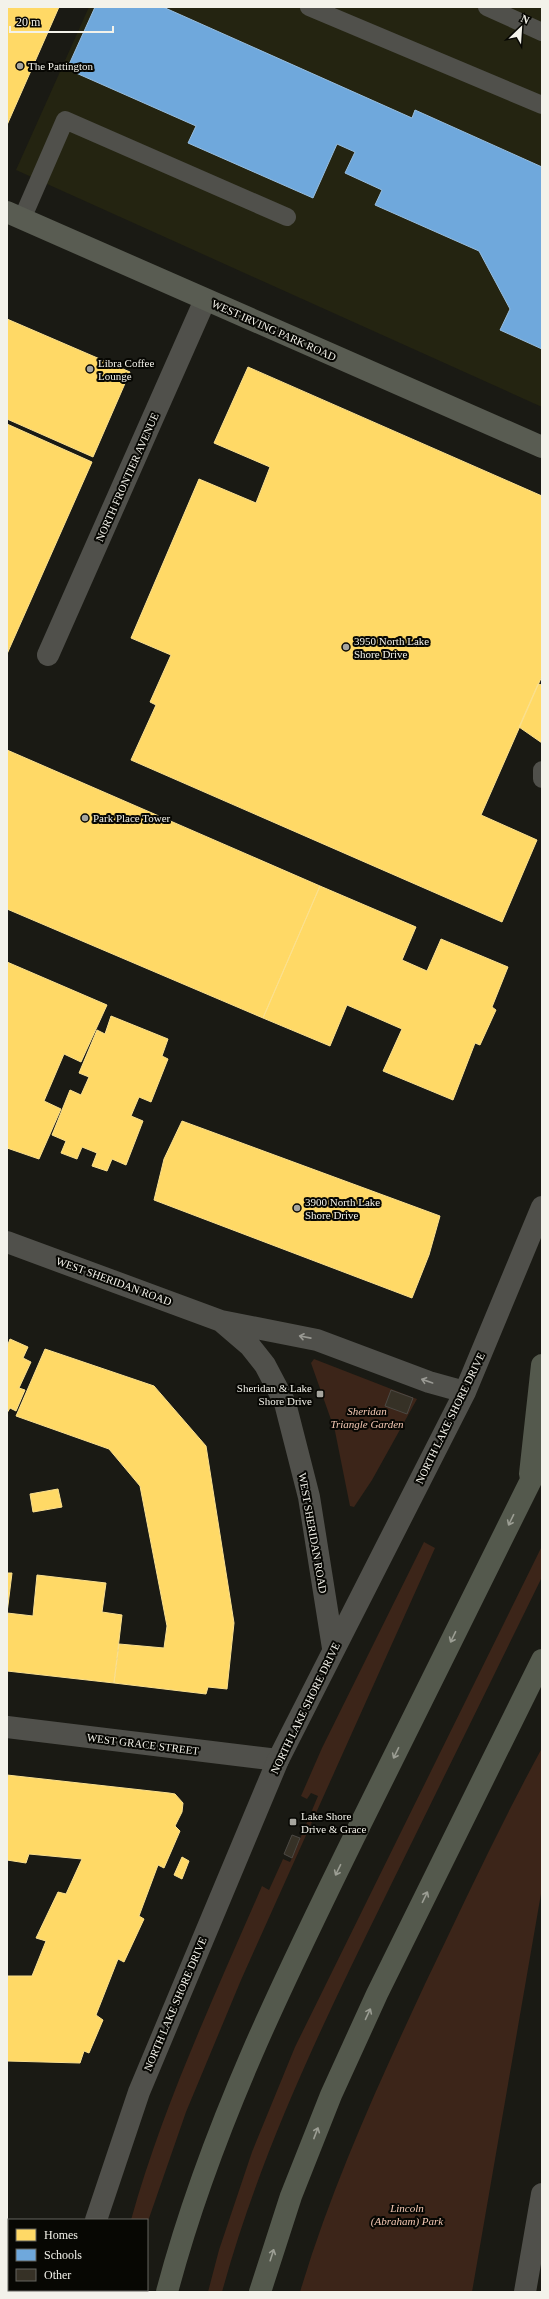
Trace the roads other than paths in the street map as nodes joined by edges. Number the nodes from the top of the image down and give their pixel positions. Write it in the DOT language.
graph roads {
  1 [pos="309,7"];
  2 [pos="487,7"];
  3 [pos="326,10"];
  4 [pos="542,32"];
  5 [pos="542,105"];
  6 [pos="15,216"];
  7 [pos="287,216"];
  8 [pos="205,300"];
  9 [pos="542,447"];
  10 [pos="48,655"];
  11 [pos="542,770"];
  12 [pos="542,780"];
  13 [pos="542,1208"];
  14 [pos="7,1242"];
  15 [pos="221,1321"];
  16 [pos="542,1365"];
  17 [pos="465,1392"];
  18 [pos="542,1458"];
  19 [pos="528,1485"];
  20 [pos="333,1648"];
  21 [pos="542,1660"];
  22 [pos="7,1727"];
  23 [pos="278,1760"];
  24 [pos="542,2194"];
  25 [pos="96,2219"];
  26 [pos="167,2292"];
  27 [pos="260,2292"];
  28 [pos="525,2292"];
  1 -- 3 [label="lane"];
  2 -- 4 [label="lane"];
  3 -- 5 [label="lane"];
  6 -- 7 [label="lane"];
  6 -- 8 [label="main road, WEST IRVING PARK ROAD"];
  8 -- 9 [label="main road, WEST IRVING PARK ROAD"];
  8 -- 10 [label="street, NORTH FRONTIER AVENUE"];
  11 -- 12 [label="lane"];
  13 -- 17 [label="street, NORTH LAKE SHORE DRIVE"];
  14 -- 15 [label="street, WEST SHERIDAN ROAD"];
  17 -- 15 [label="street, WEST SHERIDAN ROAD, one-way"];
  15 -- 20 [label="street, WEST SHERIDAN ROAD"];
  16 -- 19 [label="highway"];
  17 -- 20 [label="street, NORTH LAKE SHORE DRIVE"];
  18 -- 19 [label="highway"];
  19 -- 26 [label="highway, one-way"];
  20 -- 23 [label="street, NORTH LAKE SHORE DRIVE"];
  27 -- 21 [label="highway, one-way"];
  22 -- 23 [label="street, WEST GRACE STREET"];
  23 -- 25 [label="street, NORTH LAKE SHORE DRIVE"];
  24 -- 28 [label="street"];
}
